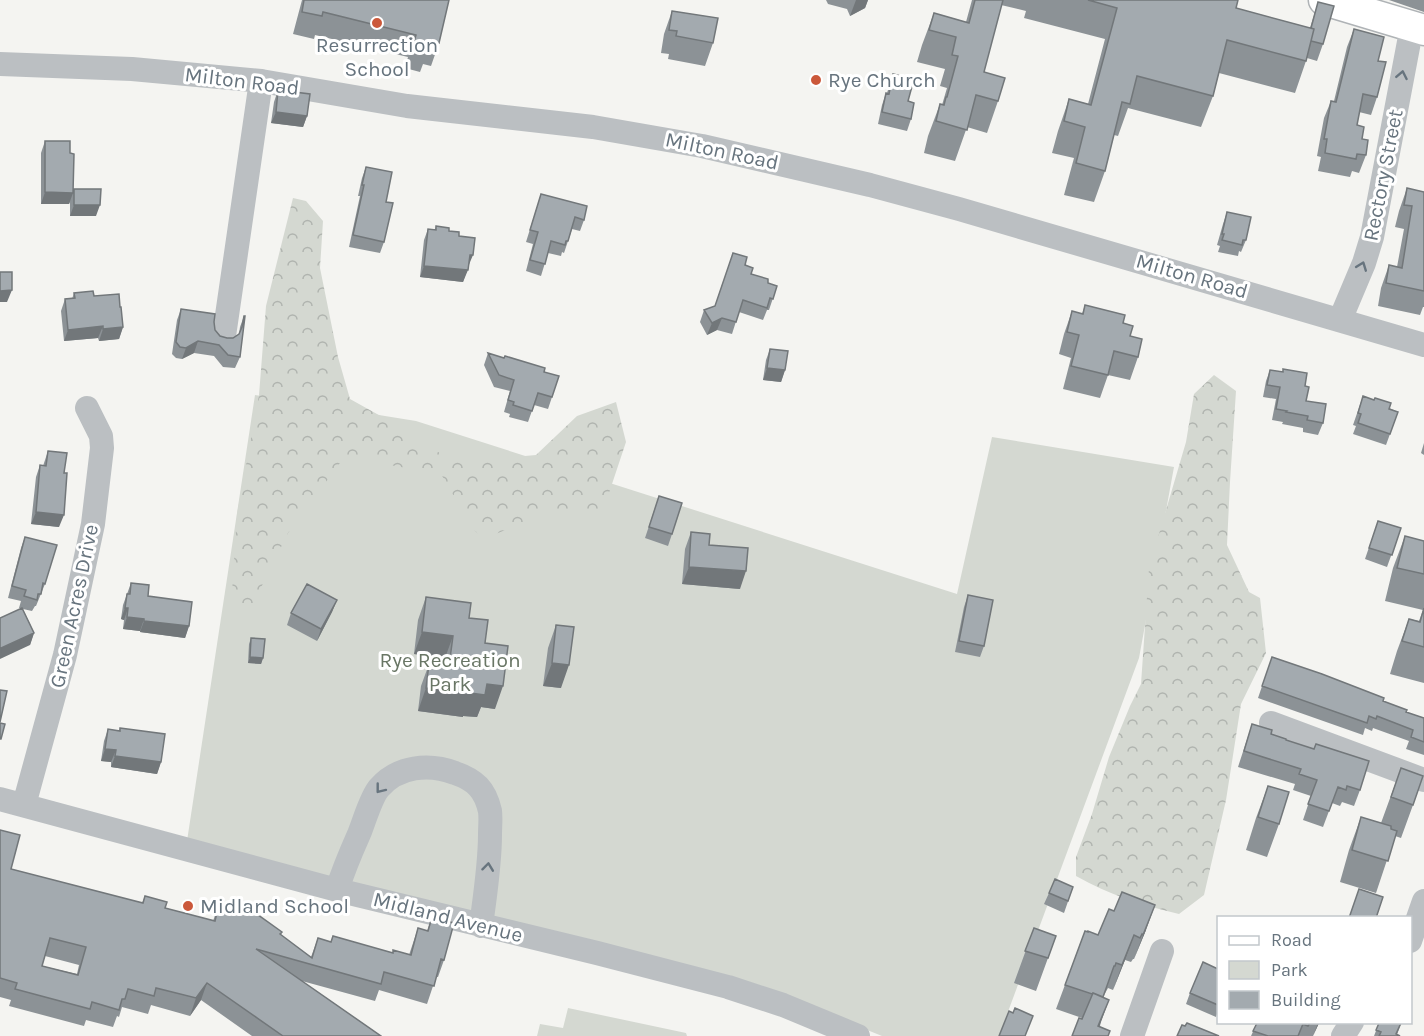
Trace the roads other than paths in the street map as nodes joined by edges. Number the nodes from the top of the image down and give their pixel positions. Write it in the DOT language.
graph roads {
  1 [pos="1324,0"];
  2 [pos="1418,28"];
  3 [pos="0,64"];
  4 [pos="261,81"];
  5 [pos="1340,320"];
  6 [pos="224,336"];
  7 [pos="1424,345"];
  8 [pos="87,408"];
  9 [pos="1271,723"];
  10 [pos="1424,780"];
  11 [pos="0,799"];
  12 [pos="24,805"];
  13 [pos="337,890"];
  14 [pos="1424,901"];
  15 [pos="481,926"];
  16 [pos="1412,935"];
  17 [pos="1162,951"];
  18 [pos="858,1036"];
  19 [pos="1132,1036"];
  1 -- 2 [label="main road"];
  5 -- 2 [label="street, Rectory Street, one-way"];
  3 -- 4 [label="street, Milton Road"];
  4 -- 5 [label="street, Milton Road"];
  4 -- 6 [label="street"];
  5 -- 7 [label="street, Milton Road"];
  8 -- 12 [label="street, Green Acres Drive"];
  9 -- 10 [label="street"];
  11 -- 12 [label="street, Midland Avenue"];
  12 -- 13 [label="street, Midland Avenue"];
  13 -- 15 [label="street, Midland Avenue"];
  15 -- 13 [label="street, one-way"];
  14 -- 16 [label="street"];
  15 -- 18 [label="street, Midland Avenue"];
  17 -- 19 [label="street"];
}
